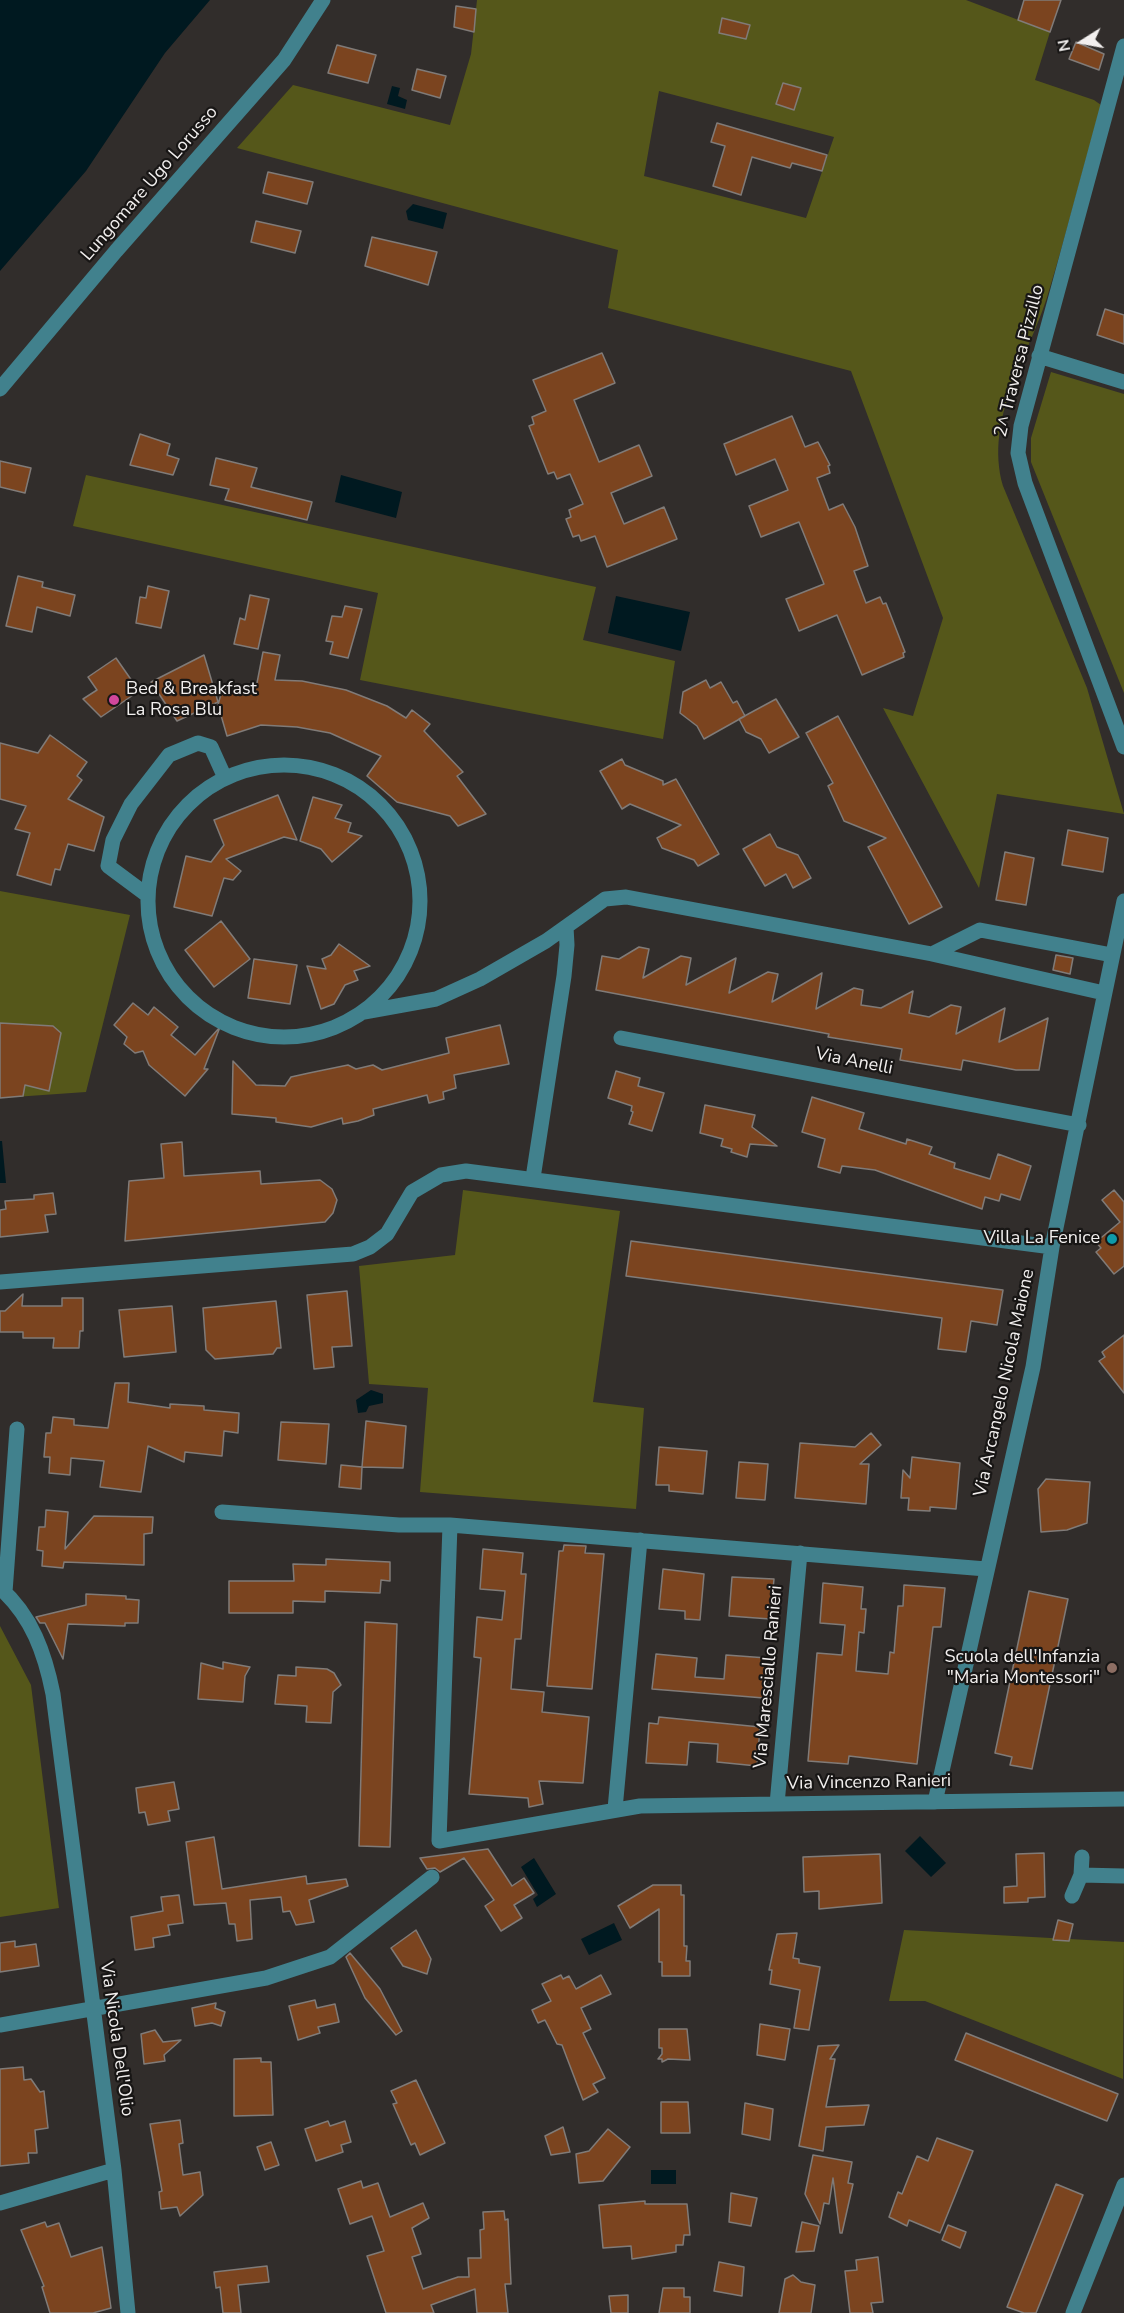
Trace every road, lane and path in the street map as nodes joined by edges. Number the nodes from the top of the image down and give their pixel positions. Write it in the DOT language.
graph roads {
  1 [pos="323,0"];
  2 [pos="1124,46"];
  3 [pos="1039,356"];
  4 [pos="1124,382"];
  5 [pos="0,389"];
  6 [pos="1124,747"];
  7 [pos="225,778"];
  8 [pos="147,895"];
  9 [pos="1124,901"];
  10 [pos="566,927"];
  11 [pos="932,954"];
  12 [pos="1112,955"];
  13 [pos="1104,993"];
  14 [pos="364,1012"];
  15 [pos="621,1038"];
  16 [pos="1079,1125"];
  17 [pos="533,1179"];
  18 [pos="1052,1247"];
  19 [pos="0,1282"];
  20 [pos="17,1429"];
  21 [pos="222,1512"];
  22 [pos="450,1525"];
  23 [pos="640,1540"];
  24 [pos="800,1553"];
  25 [pos="986,1569"];
  26 [pos="2,1590"];
  27 [pos="1124,1799"];
  28 [pos="935,1802"];
  29 [pos="777,1804"];
  30 [pos="615,1809"];
  31 [pos="1082,1857"];
  32 [pos="1081,1875"];
  33 [pos="1124,1876"];
  34 [pos="432,1877"];
  35 [pos="1072,1896"];
  36 [pos="92,2007"];
  37 [pos="0,2025"];
  38 [pos="114,2170"];
  39 [pos="1124,2185"];
  40 [pos="0,2203"];
  41 [pos="128,2313"];
  42 [pos="1073,2313"];
  1 -- 5 [label="street, Lungomare Ugo Lorusso"];
  2 -- 3 [label="street, 2^ Traversa Pizzillo"];
  3 -- 4 [label="street"];
  3 -- 6 [label="street, 2^ Traversa Pizzillo"];
  7 -- 8 [label="street"];
  7 -- 8 [label="street"];
  7 -- 14 [label="street"];
  8 -- 14 [label="street"];
  9 -- 12 [label="street, Via Arcangelo Nicola Maione"];
  10 -- 11 [label="street"];
  10 -- 14 [label="street"];
  10 -- 17 [label="street"];
  11 -- 12 [label="street"];
  11 -- 13 [label="street"];
  12 -- 13 [label="street, Via Arcangelo Nicola Maione"];
  13 -- 16 [label="street, Via Arcangelo Nicola Maione"];
  15 -- 16 [label="street, Via Anelli"];
  16 -- 18 [label="street, Via Arcangelo Nicola Maione"];
  17 -- 18 [label="street"];
  17 -- 19 [label="street"];
  18 -- 25 [label="street, Via Arcangelo Nicola Maione"];
  20 -- 26 [label="street"];
  21 -- 22 [label="street"];
  22 -- 23 [label="street"];
  22 -- 30 [label="street, Via Vincenzo Ranieri"];
  23 -- 24 [label="street"];
  23 -- 30 [label="street"];
  24 -- 25 [label="street"];
  24 -- 29 [label="street, Via Maresciallo Ranieri"];
  25 -- 28 [label="street, Via Arcangelo Nicola Maione"];
  26 -- 36 [label="street, Via Nicola Dell'Olio"];
  27 -- 28 [label="street, Via Vincenzo Ranieri"];
  28 -- 29 [label="street, Via Vincenzo Ranieri"];
  29 -- 30 [label="street, Via Vincenzo Ranieri"];
  31 -- 32 [label="street"];
  32 -- 33 [label="street"];
  32 -- 35 [label="street"];
  34 -- 36 [label="street"];
  36 -- 37 [label="street"];
  36 -- 38 [label="street, Via Nicola Dell'Olio"];
  38 -- 40 [label="street"];
  38 -- 41 [label="street, Via Nicola Dell'Olio"];
  39 -- 42 [label="street"];
}
